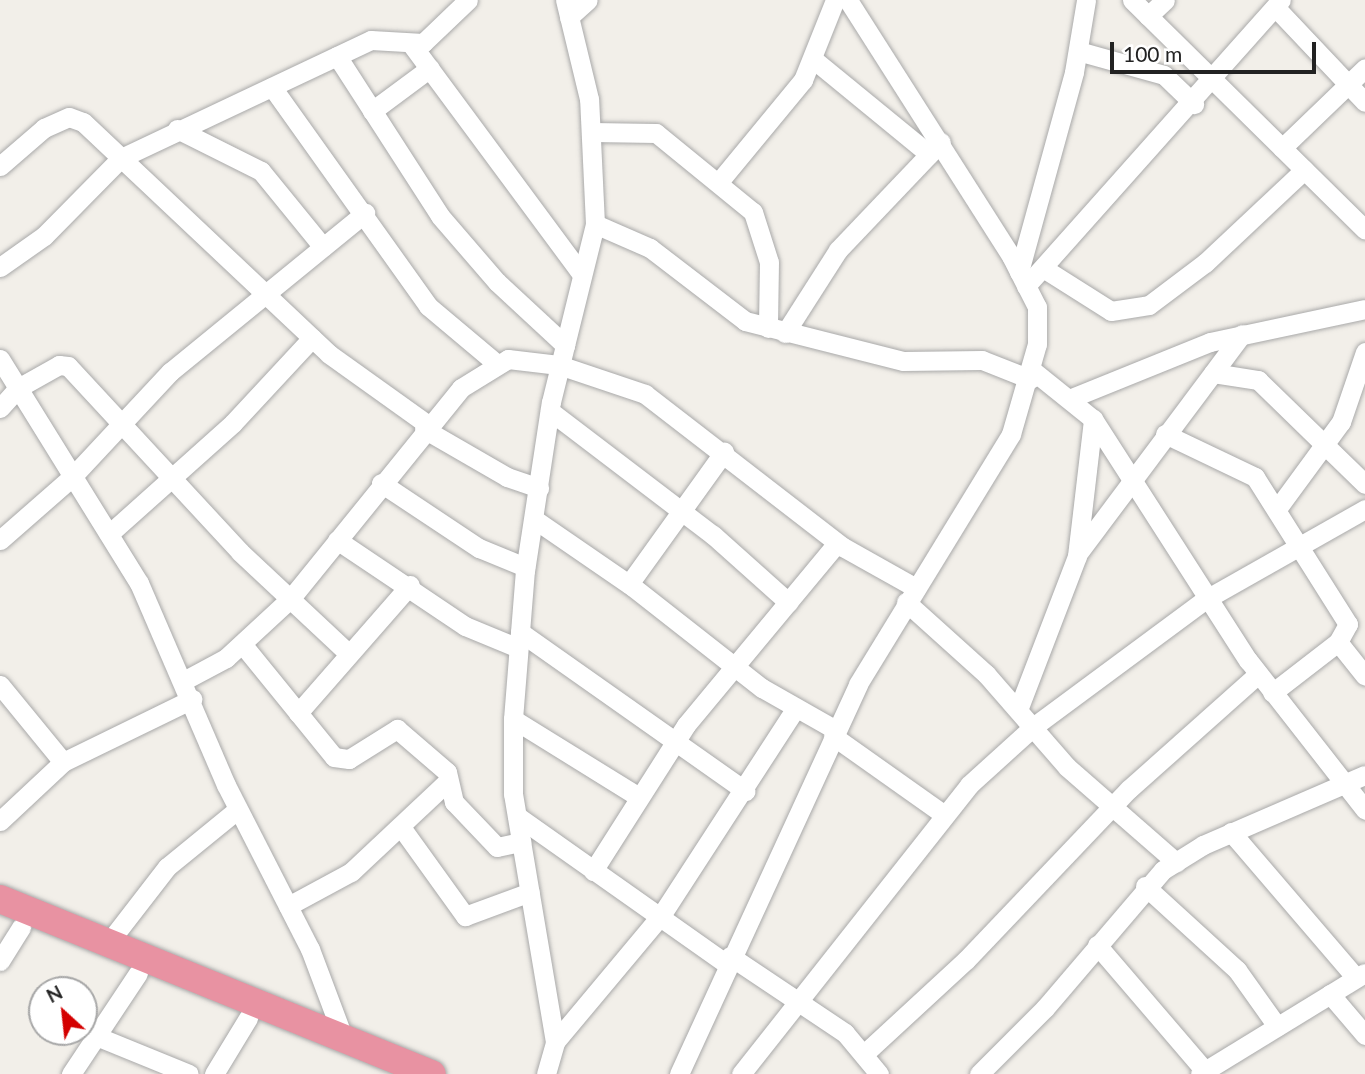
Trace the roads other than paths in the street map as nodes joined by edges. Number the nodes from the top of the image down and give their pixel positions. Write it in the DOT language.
graph roads {
  1 [pos="468,0"];
  2 [pos="588,0"];
  3 [pos="835,0"];
  4 [pos="848,0"];
  5 [pos="1086,0"];
  6 [pos="1132,0"];
  7 [pos="1165,0"];
  8 [pos="1279,4"];
  9 [pos="567,8"];
  10 [pos="1148,16"];
  11 [pos="412,45"];
  12 [pos="1077,51"];
  13 [pos="337,56"];
  14 [pos="813,59"];
  15 [pos="430,68"];
  16 [pos="1365,68"];
  17 [pos="1216,79"];
  18 [pos="1349,84"];
  19 [pos="272,87"];
  20 [pos="1365,102"];
  21 [pos="1194,104"];
  22 [pos="372,111"];
  23 [pos="177,129"];
  24 [pos="592,132"];
  25 [pos="935,148"];
  26 [pos="1282,148"];
  27 [pos="121,158"];
  28 [pos="0,166"];
  29 [pos="1304,170"];
  30 [pos="718,183"];
  31 [pos="365,213"];
  32 [pos="594,224"];
  33 [pos="1365,230"];
  34 [pos="323,247"];
  35 [pos="0,267"];
  36 [pos="1043,268"];
  37 [pos="582,275"];
  38 [pos="1023,279"];
  39 [pos="264,295"];
  40 [pos="1365,309"];
  41 [pos="777,330"];
  42 [pos="1242,334"];
  43 [pos="312,338"];
  44 [pos="565,345"];
  45 [pos="1365,352"];
  46 [pos="0,359"];
  47 [pos="496,363"];
  48 [pos="559,365"];
  49 [pos="1213,373"];
  50 [pos="1031,374"];
  51 [pos="18,388"];
  52 [pos="1069,399"];
  53 [pos="0,408"];
  54 [pos="550,411"];
  55 [pos="1093,419"];
  56 [pos="121,422"];
  57 [pos="426,427"];
  58 [pos="1165,435"];
  59 [pos="1326,445"];
  60 [pos="724,452"];
  61 [pos="72,477"];
  62 [pos="170,479"];
  63 [pos="1131,480"];
  64 [pos="381,483"];
  65 [pos="1365,484"];
  66 [pos="539,488"];
  67 [pos="1277,509"];
  68 [pos="1365,509"];
  69 [pos="682,512"];
  70 [pos="534,519"];
  71 [pos="109,534"];
  72 [pos="0,540"];
  73 [pos="337,540"];
  74 [pos="837,542"];
  75 [pos="1297,544"];
  76 [pos="1077,556"];
  77 [pos="525,568"];
  78 [pos="410,584"];
  79 [pos="629,584"];
  80 [pos="911,595"];
  81 [pos="292,598"];
  82 [pos="1206,599"];
  83 [pos="788,602"];
  84 [pos="519,640"];
  85 [pos="1338,642"];
  86 [pos="243,645"];
  87 [pos="349,654"];
  88 [pos="734,667"];
  89 [pos="1258,674"];
  90 [pos="1365,676"];
  91 [pos="0,685"];
  92 [pos="189,690"];
  93 [pos="1272,693"];
  94 [pos="796,708"];
  95 [pos="1018,710"];
  96 [pos="298,713"];
  97 [pos="513,719"];
  98 [pos="1033,727"];
  99 [pos="834,733"];
  100 [pos="672,745"];
  101 [pos="63,762"];
  102 [pos="1365,775"];
  103 [pos="448,781"];
  104 [pos="1343,786"];
  105 [pos="745,791"];
  106 [pos="637,796"];
  107 [pos="1112,807"];
  108 [pos="237,810"];
  109 [pos="1365,810"];
  110 [pos="943,814"];
  111 [pos="517,816"];
  112 [pos="0,821"];
  113 [pos="401,827"];
  114 [pos="1231,832"];
  115 [pos="521,842"];
  116 [pos="1176,862"];
  117 [pos="593,871"];
  118 [pos="1145,886"];
  119 [pos="530,892"];
  120 [pos="0,899"];
  121 [pos="288,906"];
  122 [pos="659,919"];
  123 [pos="11,922"];
  124 [pos="109,942"];
  125 [pos="1097,945"];
  126 [pos="729,960"];
  127 [pos="0,961"];
  128 [pos="138,974"];
  129 [pos="1360,975"];
  130 [pos="1330,994"];
  131 [pos="798,997"];
  132 [pos="248,1018"];
  133 [pos="1277,1026"];
  134 [pos="98,1033"];
  135 [pos="1365,1035"];
  136 [pos="98,1037"];
  137 [pos="343,1037"];
  138 [pos="555,1042"];
  139 [pos="89,1046"];
  140 [pos="864,1054"];
  141 [pos="1203,1072"];
  142 [pos="71,1074"];
  143 [pos="189,1074"];
  144 [pos="215,1074"];
  145 [pos="385,1074"];
  146 [pos="432,1074"];
  147 [pos="546,1074"];
  148 [pos="680,1074"];
  149 [pos="741,1074"];
  150 [pos="879,1074"];
  151 [pos="979,1074"];
  1 -- 11 [label="street"];
  2 -- 9 [label="street"];
  3 -- 14 [label="street"];
  4 -- 25 [label="street"];
  5 -- 12 [label="street"];
  6 -- 10 [label="street"];
  7 -- 10 [label="street"];
  8 -- 17 [label="street"];
  8 -- 18 [label="street"];
  9 -- 24 [label="street"];
  10 -- 17 [label="street"];
  11 -- 13 [label="street"];
  11 -- 15 [label="street"];
  12 -- 21 [label="street"];
  12 -- 38 [label="street"];
  13 -- 19 [label="street"];
  13 -- 22 [label="street"];
  14 -- 25 [label="street"];
  14 -- 30 [label="street"];
  15 -- 22 [label="street"];
  15 -- 37 [label="street"];
  16 -- 18 [label="street"];
  17 -- 21 [label="street"];
  17 -- 26 [label="street"];
  18 -- 20 [label="street"];
  18 -- 26 [label="street"];
  19 -- 23 [label="street"];
  19 -- 31 [label="street"];
  21 -- 36 [label="street"];
  22 -- 44 [label="street"];
  23 -- 27 [label="street"];
  23 -- 34 [label="street"];
  24 -- 30 [label="street"];
  24 -- 32 [label="street"];
  25 -- 38 [label="street"];
  25 -- 41 [label="street"];
  26 -- 29 [label="street"];
  27 -- 28 [label="street"];
  27 -- 35 [label="street"];
  27 -- 39 [label="street"];
  29 -- 33 [label="street"];
  29 -- 36 [label="street"];
  30 -- 41 [label="street"];
  31 -- 34 [label="street"];
  31 -- 47 [label="street"];
  32 -- 37 [label="street"];
  32 -- 41 [label="street"];
  34 -- 39 [label="street"];
  36 -- 38 [label="street"];
  37 -- 44 [label="street"];
  38 -- 50 [label="street"];
  39 -- 43 [label="street"];
  39 -- 56 [label="street"];
  40 -- 42 [label="street"];
  41 -- 50 [label="street"];
  42 -- 49 [label="street"];
  42 -- 52 [label="street"];
  43 -- 57 [label="street"];
  43 -- 62 [label="street"];
  44 -- 48 [label="street"];
  45 -- 59 [label="street"];
  46 -- 51 [label="street"];
  47 -- 48 [label="street"];
  47 -- 57 [label="street"];
  48 -- 54 [label="street"];
  48 -- 60 [label="street"];
  49 -- 58 [label="street"];
  49 -- 59 [label="street"];
  50 -- 52 [label="street"];
  50 -- 80 [label="street"];
  51 -- 53 [label="street"];
  51 -- 56 [label="street"];
  51 -- 61 [label="street"];
  52 -- 55 [label="street"];
  54 -- 66 [label="street"];
  54 -- 69 [label="street"];
  55 -- 63 [label="street"];
  55 -- 76 [label="street"];
  56 -- 61 [label="street"];
  56 -- 62 [label="street"];
  57 -- 64 [label="street"];
  57 -- 66 [label="street"];
  58 -- 63 [label="street"];
  58 -- 67 [label="street"];
  59 -- 65 [label="street"];
  59 -- 67 [label="street"];
  60 -- 69 [label="street"];
  60 -- 74 [label="street"];
  61 -- 71 [label="street"];
  61 -- 72 [label="street"];
  62 -- 71 [label="street"];
  62 -- 81 [label="street"];
  63 -- 76 [label="street"];
  63 -- 82 [label="street"];
  64 -- 73 [label="street"];
  64 -- 77 [label="street"];
  66 -- 70 [label="street"];
  67 -- 75 [label="street"];
  68 -- 75 [label="street"];
  69 -- 79 [label="street"];
  69 -- 83 [label="street"];
  70 -- 77 [label="street"];
  70 -- 79 [label="street"];
  71 -- 92 [label="street"];
  73 -- 78 [label="street"];
  73 -- 81 [label="street"];
  74 -- 80 [label="street"];
  74 -- 83 [label="street"];
  75 -- 82 [label="street"];
  75 -- 85 [label="street"];
  76 -- 95 [label="street"];
  77 -- 84 [label="street"];
  78 -- 84 [label="street"];
  78 -- 87 [label="street"];
  79 -- 88 [label="street"];
  80 -- 95 [label="street"];
  80 -- 99 [label="street"];
  81 -- 86 [label="street"];
  81 -- 87 [label="street"];
  82 -- 89 [label="street"];
  82 -- 98 [label="street"];
  83 -- 88 [label="street"];
  84 -- 97 [label="street"];
  84 -- 100 [label="street"];
  85 -- 90 [label="street"];
  85 -- 93 [label="street"];
  86 -- 92 [label="street"];
  86 -- 96 [label="street"];
  87 -- 96 [label="street"];
  88 -- 94 [label="street"];
  88 -- 100 [label="street"];
  89 -- 93 [label="street"];
  89 -- 107 [label="street"];
  91 -- 101 [label="street"];
  92 -- 101 [label="street"];
  92 -- 108 [label="street"];
  93 -- 104 [label="street"];
  94 -- 99 [label="street"];
  94 -- 105 [label="street"];
  95 -- 98 [label="street"];
  96 -- 103 [label="street"];
  97 -- 106 [label="street"];
  97 -- 111 [label="street"];
  98 -- 107 [label="street"];
  98 -- 110 [label="street"];
  99 -- 110 [label="street"];
  99 -- 126 [label="street"];
  100 -- 105 [label="street"];
  100 -- 106 [label="street"];
  101 -- 112 [label="street"];
  102 -- 104 [label="street"];
  103 -- 113 [label="street"];
  103 -- 115 [label="street"];
  104 -- 109 [label="street"];
  104 -- 114 [label="street"];
  105 -- 122 [label="street"];
  106 -- 117 [label="street"];
  107 -- 116 [label="street"];
  107 -- 140 [label="street"];
  108 -- 121 [label="street"];
  108 -- 124 [label="street"];
  110 -- 131 [label="street"];
  111 -- 115 [label="street"];
  111 -- 117 [label="street"];
  113 -- 119 [label="street"];
  113 -- 121 [label="street"];
  114 -- 116 [label="street"];
  114 -- 129 [label="street"];
  115 -- 119 [label="street"];
  116 -- 118 [label="street"];
  117 -- 122 [label="street"];
  118 -- 125 [label="street"];
  118 -- 133 [label="street"];
  119 -- 138 [label="street"];
  120 -- 124 [label="highway"];
  121 -- 137 [label="street"];
  122 -- 126 [label="street"];
  122 -- 138 [label="street"];
  123 -- 127 [label="street"];
  123 -- 128 [label="highway"];
  124 -- 137 [label="highway"];
  125 -- 141 [label="street"];
  125 -- 151 [label="street"];
  126 -- 131 [label="street"];
  126 -- 148 [label="street"];
  128 -- 132 [label="highway"];
  128 -- 134 [label="street"];
  129 -- 130 [label="street"];
  130 -- 133 [label="street"];
  130 -- 135 [label="street"];
  131 -- 140 [label="street"];
  131 -- 149 [label="street"];
  132 -- 144 [label="street"];
  132 -- 145 [label="highway"];
  133 -- 141 [label="street"];
  136 -- 143 [label="street"];
  137 -- 146 [label="highway"];
  138 -- 147 [label="street"];
  139 -- 142 [label="street"];
  140 -- 150 [label="street"];
}
